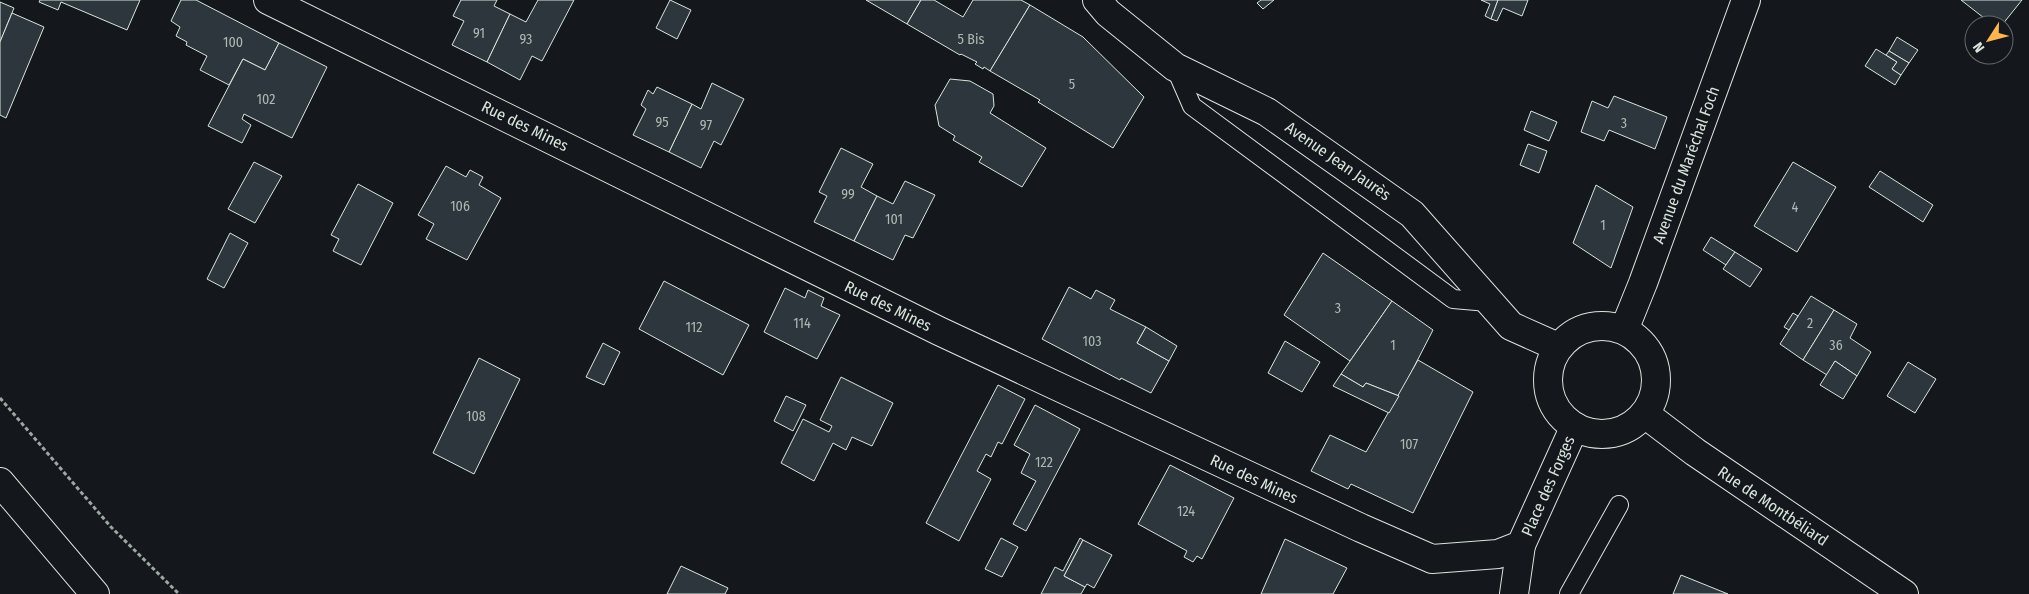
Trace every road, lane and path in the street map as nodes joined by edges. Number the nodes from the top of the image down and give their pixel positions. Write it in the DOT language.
graph roads {
  1 [pos="268,0"];
  2 [pos="1097,0"];
  3 [pos="1746,0"];
  4 [pos="1175,66"];
  5 [pos="1488,302"];
  6 [pos="1624,330"];
  7 [pos="1558,347"];
  8 [pos="0,398"];
  9 [pos="1646,414"];
  10 [pos="1574,428"];
  11 [pos="0,482"];
  12 [pos="1619,506"];
  13 [pos="1521,545"];
  14 [pos="95,594"];
  15 [pos="179,594"];
  16 [pos="1514,594"];
  17 [pos="1569,594"];
  18 [pos="1904,594"];
  1 -- 13 [label="street, Rue des Mines"];
  2 -- 4 [label="street, Avenue Jean Jaurès"];
  3 -- 6 [label="street, Avenue du Maréchal Foch"];
  4 -- 5 [label="street, Avenue Jean Jaurès"];
  4 -- 5 [label="lane"];
  5 -- 7 [label="street, Avenue Jean Jaurès"];
  6 -- 7 [label="street"];
  6 -- 9 [label="street"];
  7 -- 10 [label="street"];
  8 -- 15 [label="path"];
  9 -- 10 [label="street"];
  9 -- 18 [label="street, Rue de Montbéliard"];
  10 -- 13 [label="street, Place des Forges"];
  11 -- 14 [label="street"];
  12 -- 17 [label="lane"];
  13 -- 16 [label="street, Place des Forges"];
}
